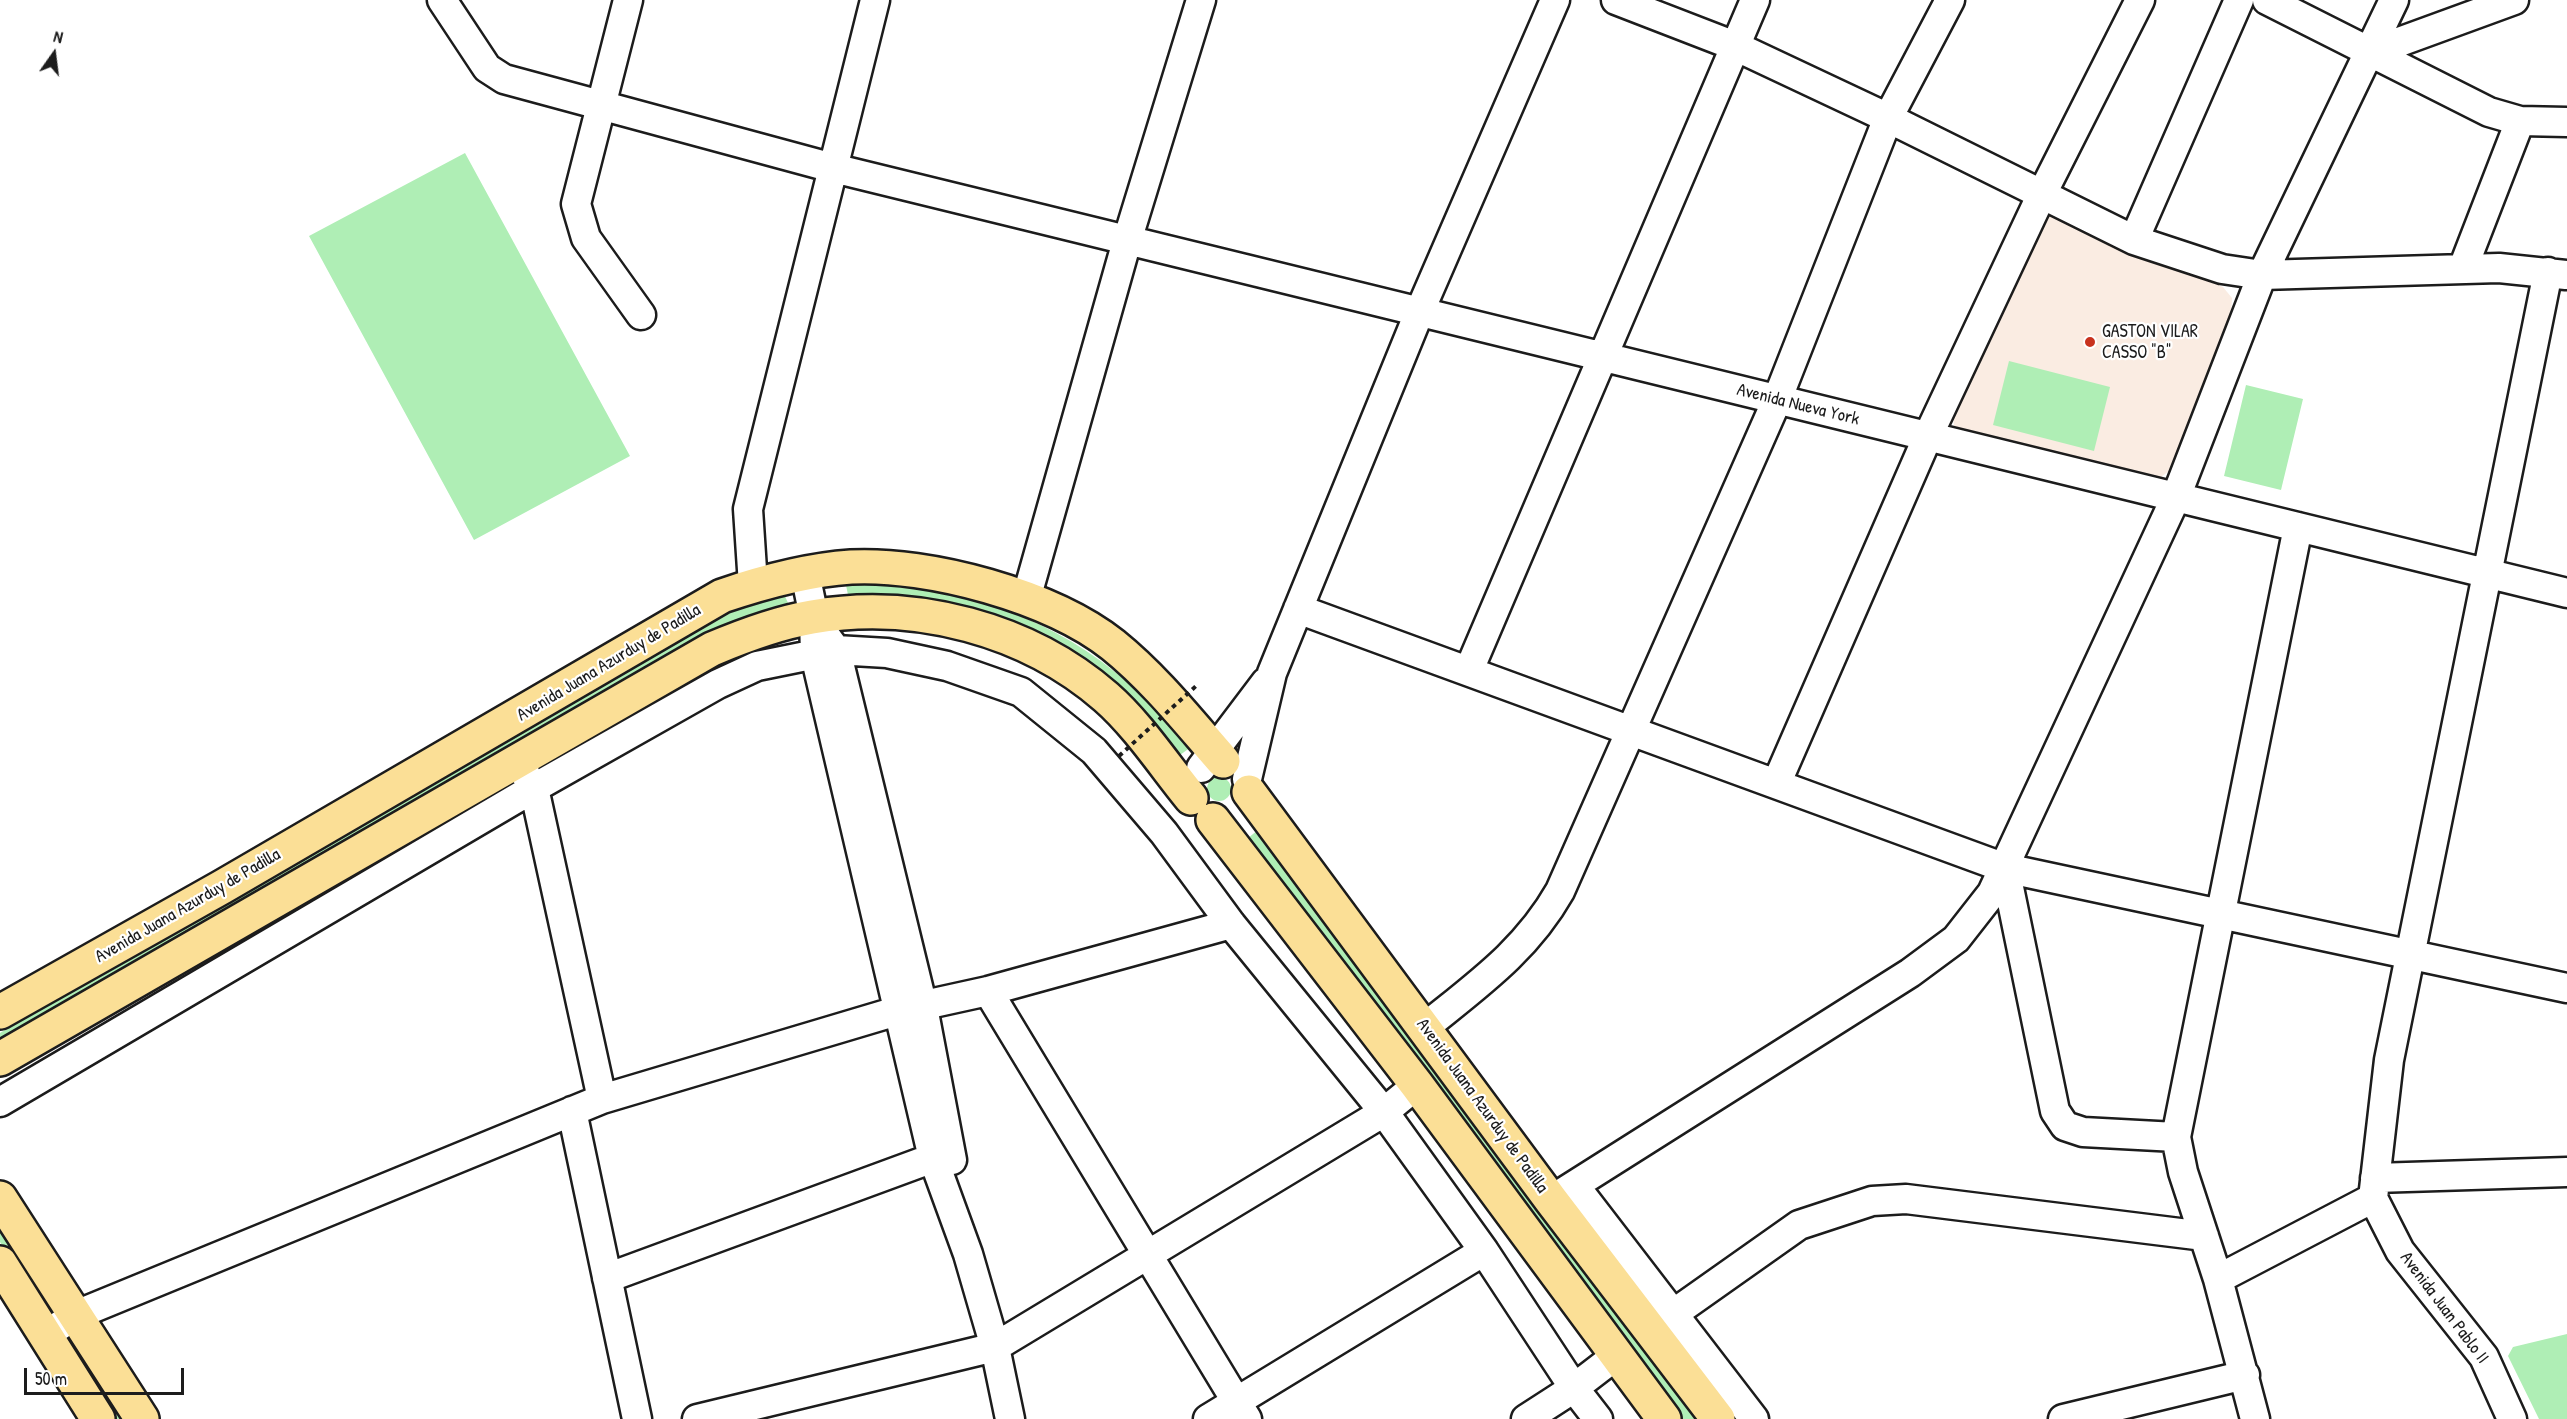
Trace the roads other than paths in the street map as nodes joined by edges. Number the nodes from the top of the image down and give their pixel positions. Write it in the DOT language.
graph roads {
  1 [pos="441,0"];
  2 [pos="628,0"];
  3 [pos="875,0"];
  4 [pos="1201,0"];
  5 [pos="1555,0"];
  6 [pos="1616,0"];
  7 [pos="1755,0"];
  8 [pos="1950,0"];
  9 [pos="2140,0"];
  10 [pos="2239,0"];
  11 [pos="2267,0"];
  12 [pos="2394,0"];
  13 [pos="2514,0"];
  14 [pos="1735,46"];
  15 [pos="2369,53"];
  16 [pos="601,106"];
  17 [pos="1888,118"];
  18 [pos="2520,121"];
  19 [pos="2567,122"];
  20 [pos="833,168"];
  21 [pos="2041,196"];
  22 [pos="2134,240"];
  23 [pos="1127,241"];
  24 [pos="2463,268"];
  25 [pos="2557,274"];
  26 [pos="2262,275"];
  27 [pos="1419,313"];
  28 [pos="641,315"];
  29 [pos="1602,357"];
  30 [pos="1777,400"];
  31 [pos="1928,436"];
  32 [pos="2176,496"];
  33 [pos="2298,527"];
  34 [pos="805,573"];
  35 [pos="2488,574"];
  36 [pos="753,585"];
  37 [pos="2567,593"];
  38 [pos="1026,599"];
  39 [pos="1298,609"];
  40 [pos="814,617"];
  41 [pos="826,652"];
  42 [pos="1468,670"];
  43 [pos="1272,673"];
  44 [pos="1632,730"];
  45 [pos="516,761"];
  46 [pos="1227,770"];
  47 [pos="1777,782"];
  48 [pos="534,788"];
  49 [pos="1202,809"];
  50 [pos="2005,868"];
  51 [pos="2222,913"];
  52 [pos="1231,924"];
  53 [pos="2410,954"];
  54 [pos="2567,988"];
  55 [pos="988,991"];
  56 [pos="910,1009"];
  57 [pos="0,1012"];
  58 [pos="1424,1028"];
  59 [pos="2,1059"];
  60 [pos="1417,1085"];
  61 [pos="602,1099"];
  62 [pos="0,1102"];
  63 [pos="572,1111"];
  64 [pos="1384,1112"];
  65 [pos="2176,1137"];
  66 [pos="933,1158"];
  67 [pos="2567,1172"];
  68 [pos="2374,1188"];
  69 [pos="1563,1193"];
  70 [pos="0,1198"];
  71 [pos="2204,1236"];
  72 [pos="1484,1251"];
  73 [pos="968,1254"];
  74 [pos="1146,1256"];
  75 [pos="0,1263"];
  76 [pos="607,1278"];
  77 [pos="2218,1279"];
  78 [pos="1673,1314"];
  79 [pos="76,1316"];
  80 [pos="45,1335"];
  81 [pos="995,1347"];
  82 [pos="1617,1355"];
  83 [pos="2245,1375"];
  84 [pos="1574,1388"];
  85 [pos="1242,1410"];
  86 [pos="98,1419"];
  87 [pos="141,1419"];
  88 [pos="637,1419"];
  89 [pos="697,1419"];
  90 [pos="1010,1419"];
  91 [pos="1208,1419"];
  92 [pos="1526,1419"];
  93 [pos="1598,1419"];
  94 [pos="1664,1419"];
  95 [pos="1718,1419"];
  96 [pos="1754,1419"];
  97 [pos="2063,1419"];
  98 [pos="2255,1419"];
  99 [pos="2512,1419"];
  1 -- 16 [label="street, Avenida Nueva York"];
  2 -- 16 [label="street"];
  3 -- 20 [label="street"];
  4 -- 23 [label="street"];
  5 -- 27 [label="street"];
  6 -- 14 [label="street"];
  7 -- 14 [label="street"];
  8 -- 17 [label="street"];
  9 -- 21 [label="street"];
  10 -- 22 [label="street"];
  11 -- 15 [label="street"];
  12 -- 15 [label="street"];
  13 -- 15 [label="street"];
  14 -- 17 [label="street"];
  14 -- 29 [label="street"];
  15 -- 18 [label="street"];
  15 -- 26 [label="street"];
  16 -- 20 [label="street, Avenida Nueva York"];
  16 -- 28 [label="street"];
  17 -- 21 [label="street"];
  17 -- 30 [label="street"];
  18 -- 19 [label="street"];
  18 -- 24 [label="street"];
  20 -- 23 [label="street, Avenida Nueva York"];
  20 -- 36 [label="street"];
  21 -- 22 [label="street"];
  21 -- 31 [label="street"];
  22 -- 26 [label="street"];
  23 -- 27 [label="street, Avenida Nueva York"];
  23 -- 38 [label="street"];
  24 -- 25 [label="street"];
  24 -- 26 [label="street"];
  25 -- 35 [label="street"];
  26 -- 32 [label="street"];
  27 -- 29 [label="street, Avenida Nueva York"];
  27 -- 39 [label="street"];
  29 -- 30 [label="street, Avenida Nueva York"];
  29 -- 42 [label="street"];
  30 -- 31 [label="street, Avenida Nueva York"];
  30 -- 44 [label="street"];
  31 -- 32 [label="street, Avenida Nueva York"];
  31 -- 47 [label="street"];
  32 -- 33 [label="street, Avenida Nueva York"];
  32 -- 50 [label="street"];
  33 -- 35 [label="street, Avenida Nueva York"];
  33 -- 51 [label="street"];
  34 -- 36 [label="highway, Avenida Juana Azurduy de Padilla"];
  34 -- 38 [label="highway, Avenida Juana Azurduy de Padilla"];
  34 -- 40 [label="street"];
  35 -- 37 [label="street, Avenida Nueva York"];
  35 -- 53 [label="street"];
  36 -- 57 [label="highway, Avenida Juana Azurduy de Padilla"];
  38 -- 46 [label="highway, Avenida Juana Azurduy de Padilla"];
  39 -- 42 [label="street"];
  39 -- 43 [label="street"];
  40 -- 41 [label="street"];
  40 -- 45 [label="highway, Avenida Juana Azurduy de Padilla"];
  40 -- 49 [label="highway, Avenida Juana Azurduy de Padilla"];
  41 -- 48 [label="street"];
  41 -- 52 [label="street"];
  41 -- 56 [label="street"];
  42 -- 44 [label="street"];
  43 -- 46 [label="street"];
  43 -- 46 [label="street"];
  44 -- 47 [label="street"];
  44 -- 58 [label="street"];
  45 -- 48 [label="street"];
  45 -- 59 [label="highway, Avenida Juana Azurduy de Padilla"];
  46 -- 49 [label="highway"];
  46 -- 49 [label="highway"];
  46 -- 58 [label="highway, Avenida Juana Azurduy de Padilla"];
  47 -- 50 [label="street"];
  48 -- 61 [label="street"];
  48 -- 62 [label="street"];
  49 -- 60 [label="highway, Avenida Juana Azurduy de Padilla"];
  50 -- 51 [label="street"];
  50 -- 65 [label="street"];
  50 -- 69 [label="street"];
  51 -- 53 [label="street"];
  51 -- 65 [label="street"];
  52 -- 55 [label="street"];
  52 -- 64 [label="street"];
  53 -- 54 [label="street"];
  53 -- 68 [label="street"];
  55 -- 56 [label="street"];
  55 -- 74 [label="street"];
  56 -- 61 [label="street"];
  56 -- 66 [label="street"];
  56 -- 73 [label="street"];
  58 -- 69 [label="highway, Avenida Juana Azurduy de Padilla"];
  60 -- 64 [label="street"];
  60 -- 82 [label="highway, Avenida Juana Azurduy de Padilla"];
  61 -- 63 [label="street"];
  63 -- 76 [label="street"];
  63 -- 79 [label="street"];
  64 -- 72 [label="street"];
  64 -- 74 [label="street"];
  65 -- 71 [label="street"];
  66 -- 73 [label="street"];
  66 -- 76 [label="street"];
  67 -- 68 [label="street"];
  68 -- 77 [label="street"];
  68 -- 99 [label="street, Avenida Juan Pablo II"];
  69 -- 78 [label="street"];
  69 -- 95 [label="highway, Avenida Juana Azurduy de Padilla"];
  70 -- 79 [label="highway"];
  71 -- 77 [label="street"];
  71 -- 78 [label="street"];
  72 -- 84 [label="street"];
  72 -- 85 [label="street"];
  73 -- 81 [label="street"];
  74 -- 81 [label="street"];
  74 -- 85 [label="street"];
  75 -- 80 [label="highway"];
  76 -- 88 [label="street"];
  77 -- 83 [label="street"];
  78 -- 96 [label="street"];
  79 -- 80 [label="street"];
  79 -- 87 [label="highway"];
  80 -- 86 [label="highway"];
  81 -- 89 [label="street"];
  81 -- 90 [label="street"];
  82 -- 84 [label="street"];
  82 -- 94 [label="highway, Avenida Juana Azurduy de Padilla"];
  83 -- 97 [label="street"];
  83 -- 98 [label="street"];
  84 -- 92 [label="street"];
  84 -- 93 [label="street"];
  85 -- 91 [label="street"];
}
